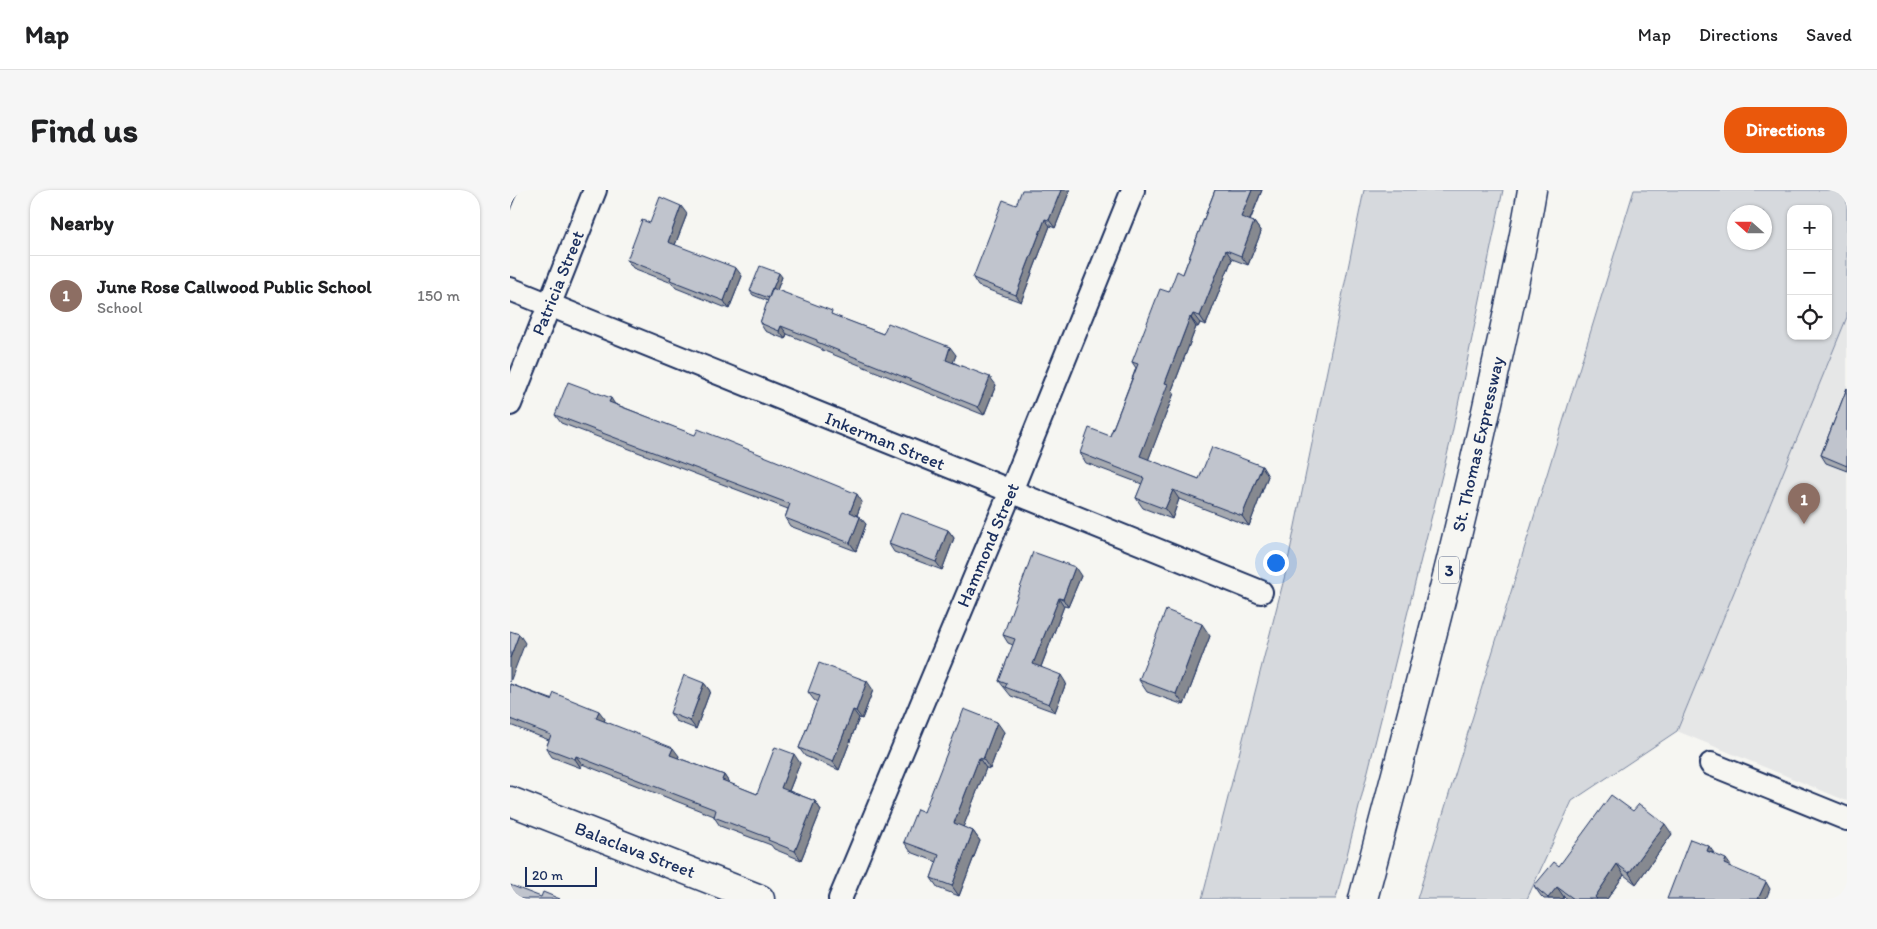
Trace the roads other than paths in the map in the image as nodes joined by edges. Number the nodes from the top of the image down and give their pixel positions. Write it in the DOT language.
graph roads {
  1 [pos="595,190"];
  2 [pos="1133,190"];
  3 [pos="1534,190"];
  4 [pos="510,290"];
  5 [pos="549,306"];
  6 [pos="510,404"];
  7 [pos="1011,491"];
  8 [pos="1261,592"];
  9 [pos="1711,764"];
  10 [pos="510,801"];
  11 [pos="1847,820"];
  12 [pos="760,899"];
  13 [pos="840,899"];
  14 [pos="1363,899"];
  1 -- 5 [label="street, Patricia Street"];
  2 -- 7 [label="street, Hammond Street"];
  3 -- 14 [label="main road, St. Thomas Expressway / 3"];
  4 -- 5 [label="street, Inkerman Street"];
  5 -- 6 [label="street, Patricia Street"];
  5 -- 7 [label="street, Inkerman Street"];
  7 -- 8 [label="street, Inkerman Street"];
  7 -- 13 [label="street, Hammond Street"];
  9 -- 11 [label="street"];
  10 -- 12 [label="main road, Balaclava Street"];
}
